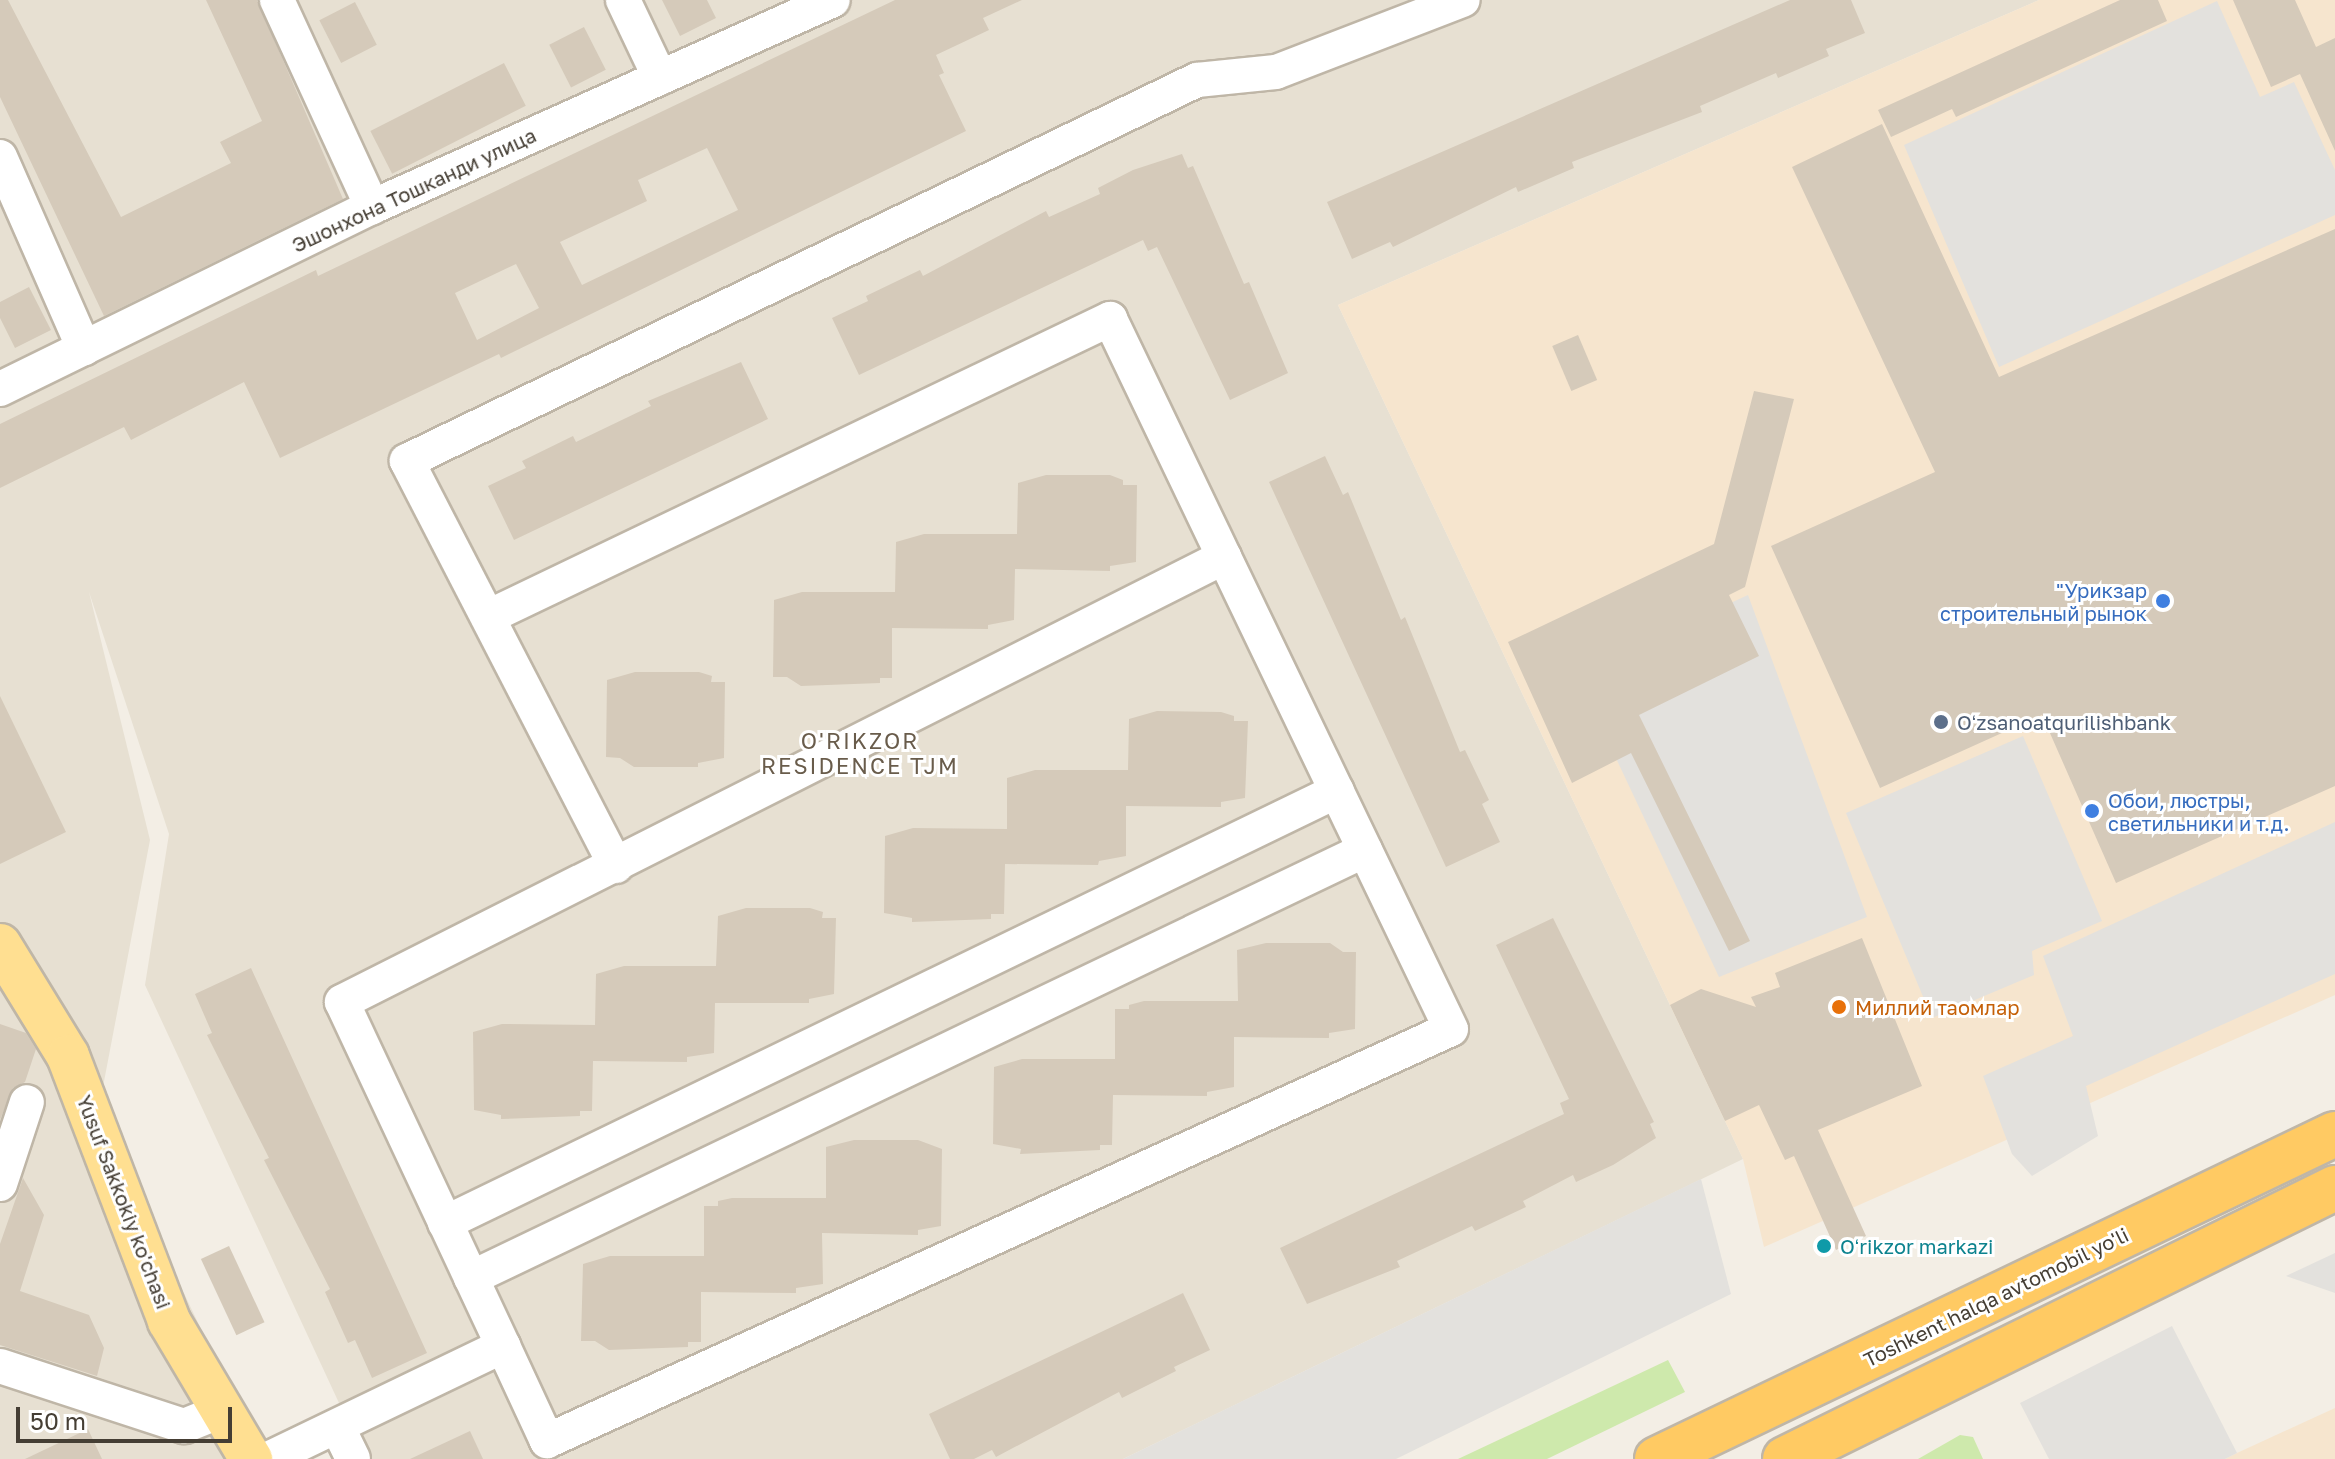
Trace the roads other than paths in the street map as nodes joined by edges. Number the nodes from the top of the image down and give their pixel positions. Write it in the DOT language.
graph roads {
  1 [pos="277,0"];
  2 [pos="623,0"];
  3 [pos="833,0"];
  4 [pos="1463,0"];
  5 [pos="660,78"];
  6 [pos="0,157"];
  7 [pos="372,207"];
  8 [pos="84,348"];
  9 [pos="0,389"];
  10 [pos="1224,557"];
  11 [pos="488,617"];
  12 [pos="1337,791"];
  13 [pos="1365,850"];
  14 [pos="616,866"];
  15 [pos="5,959"];
  16 [pos="27,1102"];
  17 [pos="2335,1134"];
  18 [pos="0,1184"];
  19 [pos="2335,1188"];
  20 [pos="445,1223"];
  21 [pos="471,1278"];
  22 [pos="503,1346"];
  23 [pos="0,1366"];
  24 [pos="219,1412"];
  25 [pos="338,1428"];
  26 [pos="251,1459"];
  27 [pos="268,1459"];
  28 [pos="353,1459"];
  29 [pos="1657,1459"];
  30 [pos="1785,1459"];
  1 -- 7 [label="street"];
  2 -- 5 [label="street"];
  3 -- 5 [label="street, Эшонхона Тошканди улица"];
  4 -- 11 [label="street"];
  5 -- 7 [label="street, Эшонхона Тошканди улица"];
  6 -- 8 [label="street"];
  7 -- 8 [label="street, Эшонхона Тошканди улица"];
  8 -- 9 [label="street, Эшонхона Тошканди улица"];
  10 -- 11 [label="street"];
  10 -- 12 [label="street"];
  10 -- 14 [label="street"];
  11 -- 14 [label="street"];
  12 -- 13 [label="street"];
  12 -- 20 [label="street"];
  13 -- 21 [label="street"];
  13 -- 22 [label="street"];
  14 -- 20 [label="street"];
  15 -- 24 [label="main road, Yusuf Sakkokiy ko'chasi"];
  16 -- 18 [label="street"];
  17 -- 29 [label="highway, Toshkent halqa avtomobil yo'li"];
  19 -- 30 [label="highway"];
  20 -- 21 [label="street"];
  21 -- 22 [label="street"];
  22 -- 25 [label="street"];
  23 -- 24 [label="street"];
  24 -- 26 [label="main road, Yusuf Sakkokiy ko'chasi"];
  25 -- 27 [label="street"];
  25 -- 28 [label="street"];
}
